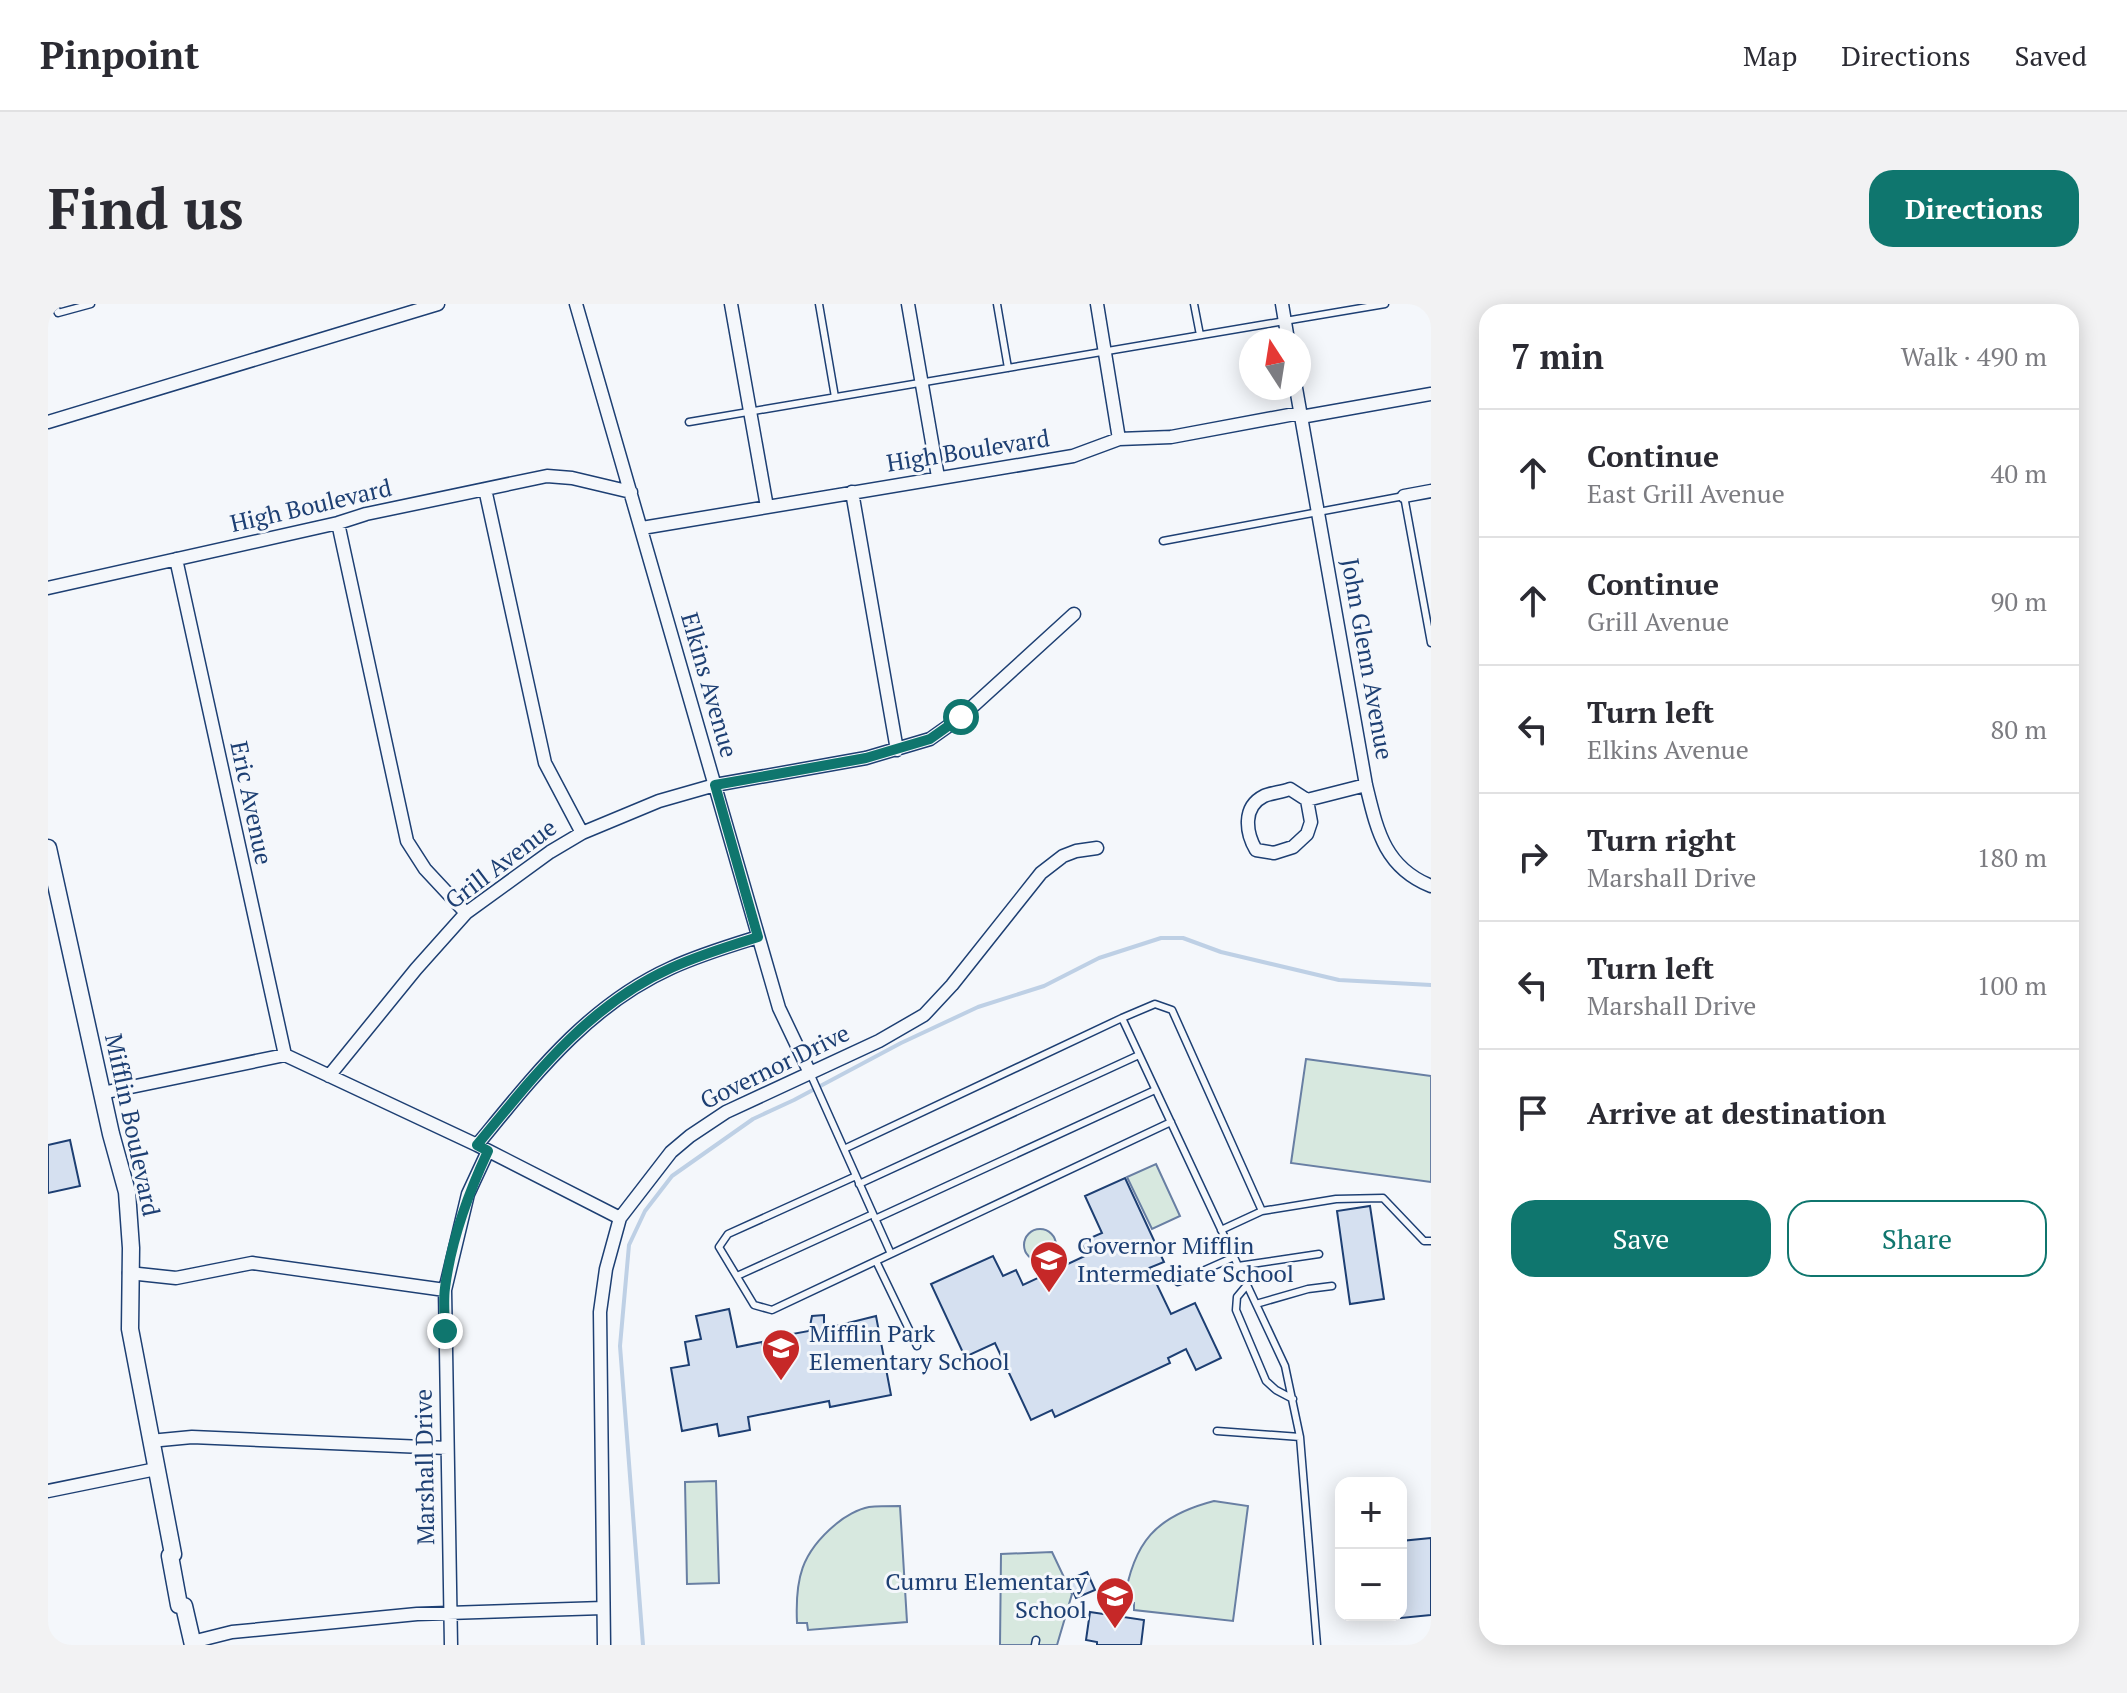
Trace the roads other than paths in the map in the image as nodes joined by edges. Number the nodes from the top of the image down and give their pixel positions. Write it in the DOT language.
graph roads {
  1 [pos="54,304"];
  2 [pos="91,304"];
  3 [pos="438,304"];
  4 [pos="576,304"];
  5 [pos="731,304"];
  6 [pos="819,304"];
  7 [pos="908,304"];
  8 [pos="997,304"];
  9 [pos="1097,304"];
  10 [pos="1194,304"];
  11 [pos="1282,304"];
  12 [pos="1385,304"];
  13 [pos="1372,305"];
  14 [pos="1286,322"];
  15 [pos="1287,328"];
  16 [pos="1200,335"];
  17 [pos="1104,351"];
  18 [pos="1008,368"];
  19 [pos="922,383"];
  20 [pos="1431,394"];
  21 [pos="835,397"];
  22 [pos="1298,400"];
  23 [pos="750,412"];
  24 [pos="1300,415"];
  25 [pos="48,422"];
  26 [pos="689,422"];
  27 [pos="1119,439"];
  28 [pos="938,477"];
  29 [pos="485,489"];
  30 [pos="1431,491"];
  31 [pos="631,492"];
  32 [pos="852,492"];
  33 [pos="1404,496"];
  34 [pos="767,507"];
  35 [pos="1319,511"];
  36 [pos="338,523"];
  37 [pos="642,528"];
  38 [pos="1163,541"];
  39 [pos="176,559"];
  40 [pos="48,588"];
  41 [pos="1074,614"];
  42 [pos="1431,643"];
  43 [pos="897,750"];
  44 [pos="715,785"];
  45 [pos="1366,785"];
  46 [pos="1307,800"];
  47 [pos="582,833"];
  48 [pos="48,848"];
  49 [pos="1097,848"];
  50 [pos="1431,886"];
  51 [pos="466,913"];
  52 [pos="758,937"];
  53 [pos="1122,1018"];
  54 [pos="285,1055"];
  55 [pos="1139,1055"];
  56 [pos="810,1073"];
  57 [pos="329,1076"];
  58 [pos="1155,1090"];
  59 [pos="102,1093"];
  60 [pos="1171,1122"];
  61 [pos="483,1148"];
  62 [pos="844,1149"];
  63 [pos="856,1176"];
  64 [pos="859,1184"];
  65 [pos="1262,1211"];
  66 [pos="874,1217"];
  67 [pos="620,1218"];
  68 [pos="1221,1230"];
  69 [pos="1431,1241"];
  70 [pos="891,1254"];
  71 [pos="1319,1254"];
  72 [pos="1234,1257"];
  73 [pos="876,1261"];
  74 [pos="1238,1266"];
  75 [pos="129,1273"];
  76 [pos="737,1276"];
  77 [pos="1178,1282"];
  78 [pos="1247,1285"];
  79 [pos="1332,1286"];
  80 [pos="445,1290"];
  81 [pos="1256,1304"];
  82 [pos="917,1346"];
  83 [pos="1293,1399"];
  84 [pos="1217,1431"];
  85 [pos="1300,1437"];
  86 [pos="150,1441"];
  87 [pos="447,1448"];
  88 [pos="156,1469"];
  89 [pos="48,1491"];
  90 [pos="603,1608"];
  91 [pos="450,1613"];
  92 [pos="193,1644"];
  93 [pos="451,1645"];
  94 [pos="604,1645"];
  95 [pos="1317,1645"];
  1 -- 2 [label="lane"];
  3 -- 25 [label="street"];
  4 -- 31 [label="street, Elkins Avenue"];
  5 -- 23 [label="street"];
  6 -- 21 [label="lane"];
  7 -- 19 [label="street"];
  8 -- 18 [label="lane"];
  9 -- 17 [label="street"];
  10 -- 16 [label="lane"];
  11 -- 14 [label="street"];
  12 -- 13 [label="lane"];
  13 -- 14 [label="lane"];
  14 -- 15 [label="street"];
  14 -- 16 [label="lane"];
  16 -- 17 [label="lane"];
  17 -- 18 [label="lane"];
  17 -- 27 [label="street"];
  18 -- 19 [label="lane"];
  19 -- 21 [label="lane"];
  19 -- 28 [label="street"];
  20 -- 24 [label="street, High Boulevard"];
  21 -- 23 [label="lane"];
  22 -- 24 [label="street, John Glenn Avenue"];
  23 -- 26 [label="lane"];
  23 -- 34 [label="street"];
  24 -- 27 [label="street, High Boulevard"];
  24 -- 35 [label="street, John Glenn Avenue"];
  27 -- 28 [label="street, High Boulevard"];
  28 -- 32 [label="street, High Boulevard"];
  29 -- 31 [label="street, High Boulevard"];
  29 -- 36 [label="street, High Boulevard"];
  29 -- 47 [label="street"];
  30 -- 33 [label="street"];
  31 -- 37 [label="street, Elkins Avenue"];
  32 -- 34 [label="street, High Boulevard"];
  32 -- 43 [label="street"];
  33 -- 35 [label="lane"];
  33 -- 42 [label="lane"];
  34 -- 37 [label="street, High Boulevard"];
  35 -- 38 [label="lane"];
  35 -- 45 [label="street, John Glenn Avenue"];
  36 -- 39 [label="street, High Boulevard"];
  36 -- 51 [label="street"];
  37 -- 44 [label="street, Elkins Avenue"];
  39 -- 40 [label="street, High Boulevard"];
  39 -- 54 [label="street, Eric Avenue"];
  41 -- 43 [label="street, Grill Avenue"];
  43 -- 44 [label="street, Grill Avenue"];
  44 -- 47 [label="street, Grill Avenue"];
  44 -- 52 [label="street, Elkins Avenue"];
  45 -- 46 [label="street"];
  45 -- 50 [label="street, John Glenn Avenue"];
  46 -- 46 [label="street"];
  47 -- 51 [label="street, Grill Avenue"];
  48 -- 59 [label="street, Mifflin Boulevard"];
  49 -- 56 [label="street, Governor Drive"];
  51 -- 57 [label="street, Grill Avenue"];
  52 -- 56 [label="street, Elkins Avenue"];
  52 -- 61 [label="street, Marshall Drive"];
  53 -- 55 [label="lane"];
  53 -- 62 [label="lane"];
  53 -- 65 [label="lane"];
  54 -- 57 [label="street"];
  54 -- 59 [label="street"];
  55 -- 58 [label="lane"];
  55 -- 64 [label="lane"];
  56 -- 62 [label="lane"];
  56 -- 67 [label="street, Governor Drive"];
  57 -- 61 [label="street"];
  58 -- 60 [label="lane"];
  58 -- 66 [label="lane"];
  59 -- 75 [label="street, Mifflin Boulevard"];
  60 -- 68 [label="lane"];
  60 -- 70 [label="lane"];
  61 -- 67 [label="street"];
  61 -- 80 [label="street, Marshall Drive"];
  62 -- 63 [label="lane"];
  63 -- 64 [label="lane"];
  63 -- 76 [label="lane"];
  64 -- 66 [label="lane"];
  65 -- 68 [label="lane"];
  65 -- 69 [label="lane"];
  66 -- 70 [label="lane"];
  66 -- 76 [label="lane"];
  67 -- 90 [label="street, Governor Drive"];
  68 -- 72 [label="lane"];
  70 -- 73 [label="lane"];
  71 -- 74 [label="lane"];
  72 -- 74 [label="lane"];
  72 -- 77 [label="lane"];
  73 -- 76 [label="lane"];
  73 -- 82 [label="lane"];
  74 -- 78 [label="lane"];
  75 -- 80 [label="street"];
  75 -- 86 [label="street, Mifflin Boulevard"];
  78 -- 81 [label="lane"];
  78 -- 83 [label="lane"];
  79 -- 81 [label="lane"];
  80 -- 87 [label="street, Marshall Drive"];
  81 -- 83 [label="lane"];
  83 -- 85 [label="lane"];
  84 -- 85 [label="lane"];
  85 -- 95 [label="lane"];
  86 -- 87 [label="street"];
  86 -- 88 [label="street, Mifflin Boulevard"];
  87 -- 91 [label="street, Marshall Drive"];
  88 -- 89 [label="street"];
  88 -- 92 [label="street, Mifflin Boulevard"];
  90 -- 91 [label="street"];
  90 -- 94 [label="street, Governor Drive"];
  91 -- 92 [label="street"];
  91 -- 93 [label="street, Marshall Drive"];
}
